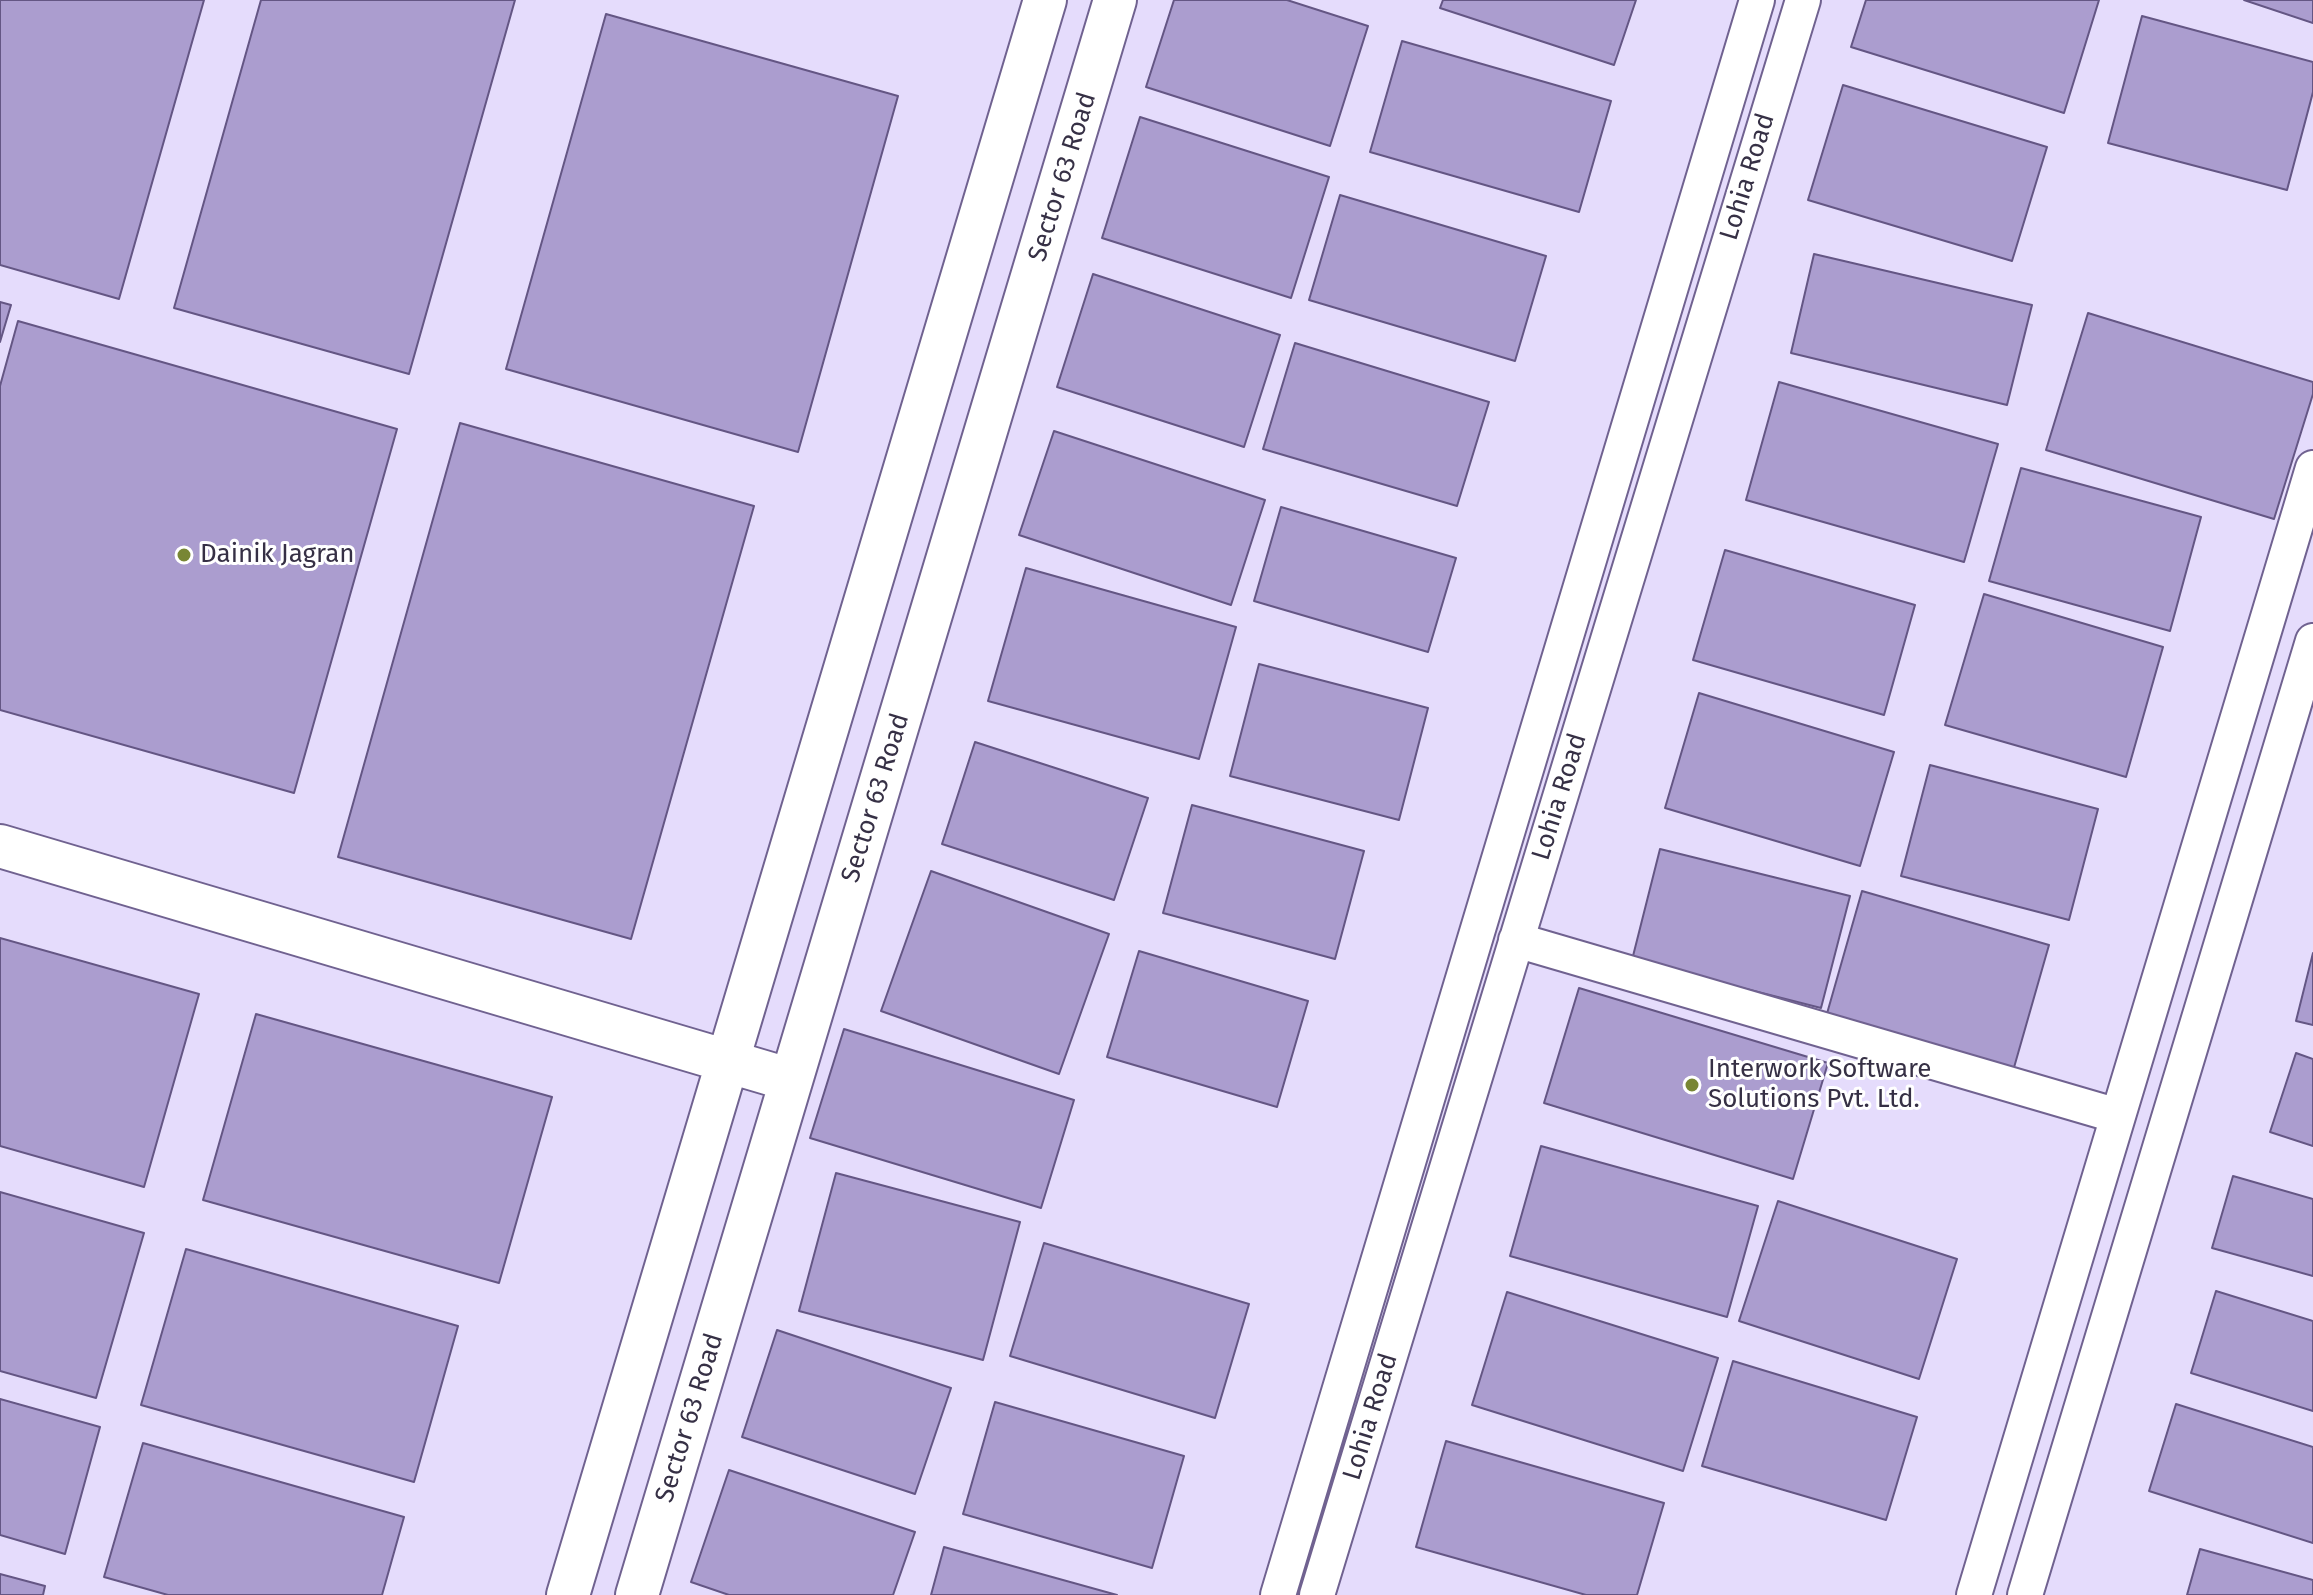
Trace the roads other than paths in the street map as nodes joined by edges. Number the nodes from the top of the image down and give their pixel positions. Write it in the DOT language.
graph roads {
  1 [pos="1045,0"];
  2 [pos="1114,0"];
  3 [pos="1757,0"];
  4 [pos="1803,0"];
  5 [pos="2313,468"];
  6 [pos="2313,641"];
  7 [pos="0,846"];
  8 [pos="1516,940"];
  9 [pos="728,1062"];
  10 [pos="791,1080"];
  11 [pos="2118,1116"];
  12 [pos="568,1595"];
  13 [pos="637,1595"];
  14 [pos="1278,1595"];
  15 [pos="1317,1595"];
  16 [pos="1974,1595"];
  17 [pos="2025,1595"];
  1 -- 9 [label="street"];
  2 -- 10 [label="street, Sector 63 Road"];
  3 -- 14 [label="street, Lohia Road"];
  4 -- 8 [label="street, Lohia Road"];
  5 -- 11 [label="street"];
  6 -- 17 [label="street"];
  7 -- 9 [label="street"];
  8 -- 11 [label="street"];
  8 -- 15 [label="street, Lohia Road"];
  9 -- 10 [label="street"];
  9 -- 12 [label="street"];
  10 -- 13 [label="street, Sector 63 Road"];
  11 -- 16 [label="street"];
}
